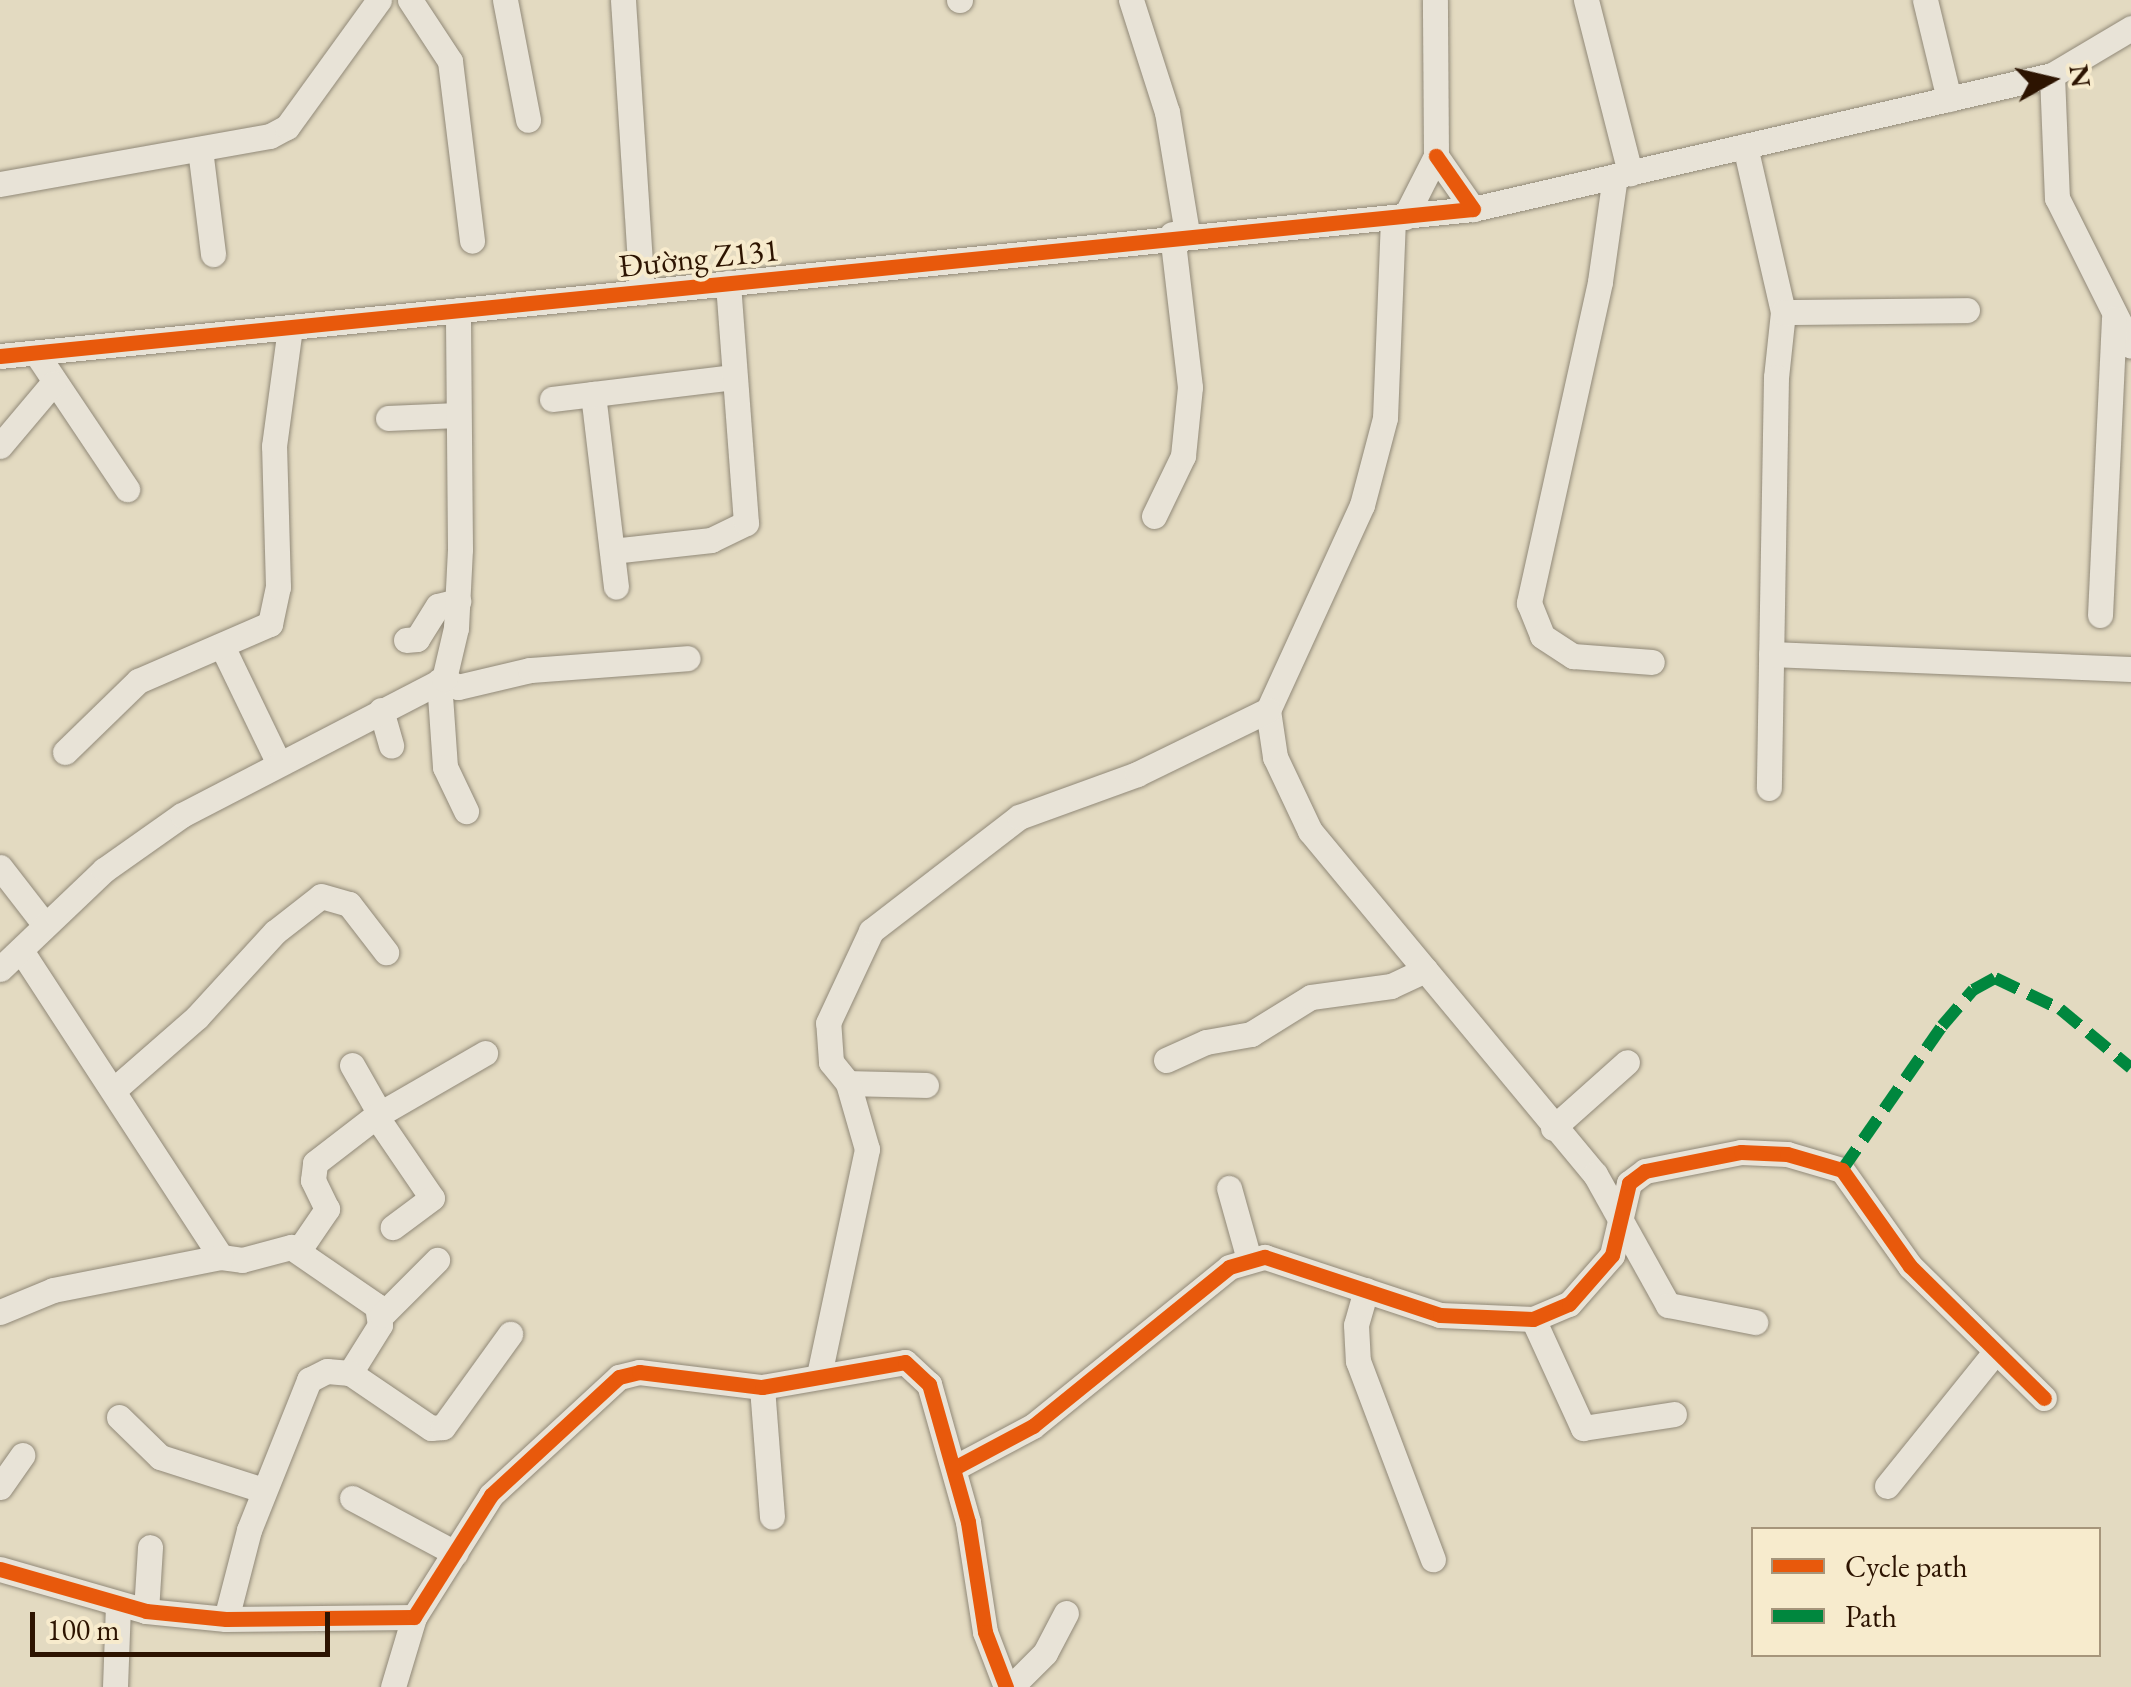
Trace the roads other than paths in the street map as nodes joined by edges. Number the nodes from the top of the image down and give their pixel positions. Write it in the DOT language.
graph roads {
  1 [pos="379,0"];
  2 [pos="410,0"];
  3 [pos="505,0"];
  4 [pos="1132,0"];
  5 [pos="1435,0"];
  6 [pos="1586,0"];
  7 [pos="1925,0"];
  8 [pos="630,4"];
  9 [pos="2129,30"];
  10 [pos="2052,75"];
  11 [pos="1950,99"];
  12 [pos="528,120"];
  13 [pos="1745,146"];
  14 [pos="200,149"];
  15 [pos="1436,156"];
  16 [pos="1622,175"];
  17 [pos="0,184"];
  18 [pos="1473,209"];
  19 [pos="1399,218"];
  20 [pos="1180,234"];
  21 [pos="472,242"];
  22 [pos="212,254"];
  23 [pos="728,283"];
  24 [pos="642,292"];
  25 [pos="458,310"];
  26 [pos="1968,310"];
  27 [pos="1783,312"];
  28 [pos="2114,318"];
  29 [pos="290,327"];
  30 [pos="2131,346"];
  31 [pos="36,353"];
  32 [pos="0,356"];
  33 [pos="734,377"];
  34 [pos="53,383"];
  35 [pos="593,394"];
  36 [pos="552,399"];
  37 [pos="456,415"];
  38 [pos="388,418"];
  39 [pos="0,446"];
  40 [pos="128,489"];
  41 [pos="1154,516"];
  42 [pos="612,552"];
  43 [pos="616,586"];
  44 [pos="458,600"];
  45 [pos="2100,615"];
  46 [pos="406,640"];
  47 [pos="222,646"];
  48 [pos="1772,654"];
  49 [pos="688,658"];
  50 [pos="1652,662"];
  51 [pos="2131,669"];
  52 [pos="441,680"];
  53 [pos="381,710"];
  54 [pos="1268,710"];
  55 [pos="391,746"];
  56 [pos="65,752"];
  57 [pos="278,762"];
  58 [pos="1769,788"];
  59 [pos="466,811"];
  60 [pos="0,867"];
  61 [pos="45,925"];
  62 [pos="22,952"];
  63 [pos="386,952"];
  64 [pos="0,969"];
  65 [pos="1425,970"];
  66 [pos="486,1053"];
  67 [pos="1166,1060"];
  68 [pos="1627,1062"];
  69 [pos="352,1065"];
  70 [pos="848,1083"];
  71 [pos="926,1085"];
  72 [pos="116,1088"];
  73 [pos="378,1115"];
  74 [pos="1553,1128"];
  75 [pos="1229,1188"];
  76 [pos="1622,1221"];
  77 [pos="392,1227"];
  78 [pos="299,1250"];
  79 [pos="220,1256"];
  80 [pos="1250,1259"];
  81 [pos="437,1260"];
  82 [pos="1366,1290"];
  83 [pos="0,1312"];
  84 [pos="382,1315"];
  85 [pos="1533,1319"];
  86 [pos="1755,1322"];
  87 [pos="510,1334"];
  88 [pos="1995,1352"];
  89 [pos="350,1373"];
  90 [pos="819,1374"];
  91 [pos="762,1387"];
  92 [pos="2044,1398"];
  93 [pos="1674,1414"];
  94 [pos="119,1417"];
  95 [pos="22,1454"];
  96 [pos="954,1468"];
  97 [pos="1887,1486"];
  98 [pos="0,1488"];
  99 [pos="263,1490"];
  100 [pos="352,1498"];
  101 [pos="772,1517"];
  102 [pos="150,1547"];
  103 [pos="456,1554"];
  104 [pos="1433,1560"];
  105 [pos="0,1569"];
  106 [pos="118,1607"];
  107 [pos="146,1611"];
  108 [pos="1066,1612"];
  109 [pos="414,1618"];
  110 [pos="226,1619"];
  111 [pos="115,1687"];
  112 [pos="393,1687"];
  113 [pos="1009,1687"];
  1 -- 14 [label="street"];
  2 -- 21 [label="street"];
  3 -- 12 [label="street"];
  4 -- 20 [label="street"];
  5 -- 15 [label="street"];
  6 -- 16 [label="street"];
  7 -- 11 [label="street"];
  8 -- 24 [label="street"];
  9 -- 10 [label="street, Đường Z131"];
  10 -- 11 [label="street, Đường Z131"];
  10 -- 28 [label="street"];
  11 -- 13 [label="street, Đường Z131"];
  13 -- 16 [label="street, Đường Z131"];
  13 -- 27 [label="street"];
  14 -- 17 [label="street"];
  14 -- 22 [label="street"];
  15 -- 18 [label="street"];
  15 -- 19 [label="street"];
  16 -- 18 [label="street, Đường Z131"];
  16 -- 50 [label="street"];
  18 -- 19 [label="street, Đường Z131"];
  19 -- 20 [label="street, Đường Z131"];
  19 -- 54 [label="street"];
  20 -- 23 [label="street, Đường Z131"];
  20 -- 41 [label="street"];
  23 -- 24 [label="street, Đường Z131"];
  23 -- 33 [label="street"];
  24 -- 25 [label="street, Đường Z131"];
  25 -- 29 [label="street, Đường Z131"];
  25 -- 37 [label="street"];
  26 -- 27 [label="street"];
  27 -- 48 [label="street"];
  28 -- 30 [label="street"];
  28 -- 45 [label="street"];
  29 -- 31 [label="street, Đường Z131"];
  29 -- 47 [label="street"];
  31 -- 32 [label="street, Đường Z131"];
  31 -- 34 [label="street"];
  33 -- 35 [label="street"];
  33 -- 42 [label="street"];
  34 -- 39 [label="street"];
  34 -- 40 [label="street"];
  35 -- 36 [label="street"];
  35 -- 42 [label="street"];
  37 -- 38 [label="street"];
  37 -- 44 [label="street"];
  42 -- 43 [label="street"];
  44 -- 46 [label="street"];
  44 -- 52 [label="street"];
  47 -- 56 [label="street"];
  47 -- 57 [label="street"];
  48 -- 51 [label="street"];
  48 -- 58 [label="street"];
  49 -- 52 [label="street"];
  52 -- 53 [label="street"];
  52 -- 59 [label="street"];
  53 -- 55 [label="street"];
  53 -- 57 [label="street"];
  54 -- 65 [label="street"];
  54 -- 70 [label="street"];
  57 -- 61 [label="street"];
  60 -- 61 [label="street"];
  61 -- 62 [label="street"];
  62 -- 64 [label="street"];
  62 -- 72 [label="street"];
  63 -- 72 [label="street"];
  65 -- 67 [label="street"];
  65 -- 74 [label="street"];
  66 -- 73 [label="street"];
  68 -- 74 [label="street"];
  69 -- 73 [label="street"];
  70 -- 71 [label="street"];
  70 -- 90 [label="street"];
  72 -- 79 [label="street"];
  73 -- 77 [label="street"];
  73 -- 78 [label="street"];
  74 -- 76 [label="street"];
  75 -- 80 [label="street"];
  76 -- 85 [label="street"];
  76 -- 86 [label="street"];
  76 -- 88 [label="street"];
  78 -- 79 [label="street"];
  78 -- 84 [label="street"];
  79 -- 83 [label="street"];
  80 -- 82 [label="street"];
  80 -- 96 [label="street"];
  81 -- 84 [label="street"];
  82 -- 85 [label="street"];
  82 -- 104 [label="street"];
  84 -- 89 [label="street"];
  85 -- 93 [label="street"];
  87 -- 89 [label="street"];
  88 -- 92 [label="street"];
  88 -- 97 [label="street"];
  89 -- 99 [label="street"];
  90 -- 91 [label="street"];
  90 -- 96 [label="street"];
  91 -- 101 [label="street"];
  91 -- 103 [label="street"];
  94 -- 99 [label="street"];
  95 -- 98 [label="street"];
  96 -- 113 [label="street"];
  99 -- 110 [label="street"];
  100 -- 103 [label="street"];
  102 -- 107 [label="street"];
  103 -- 109 [label="street"];
  105 -- 106 [label="street"];
  106 -- 107 [label="street"];
  106 -- 111 [label="street"];
  107 -- 110 [label="street"];
  108 -- 113 [label="street"];
  109 -- 110 [label="street"];
  109 -- 112 [label="street"];
}
